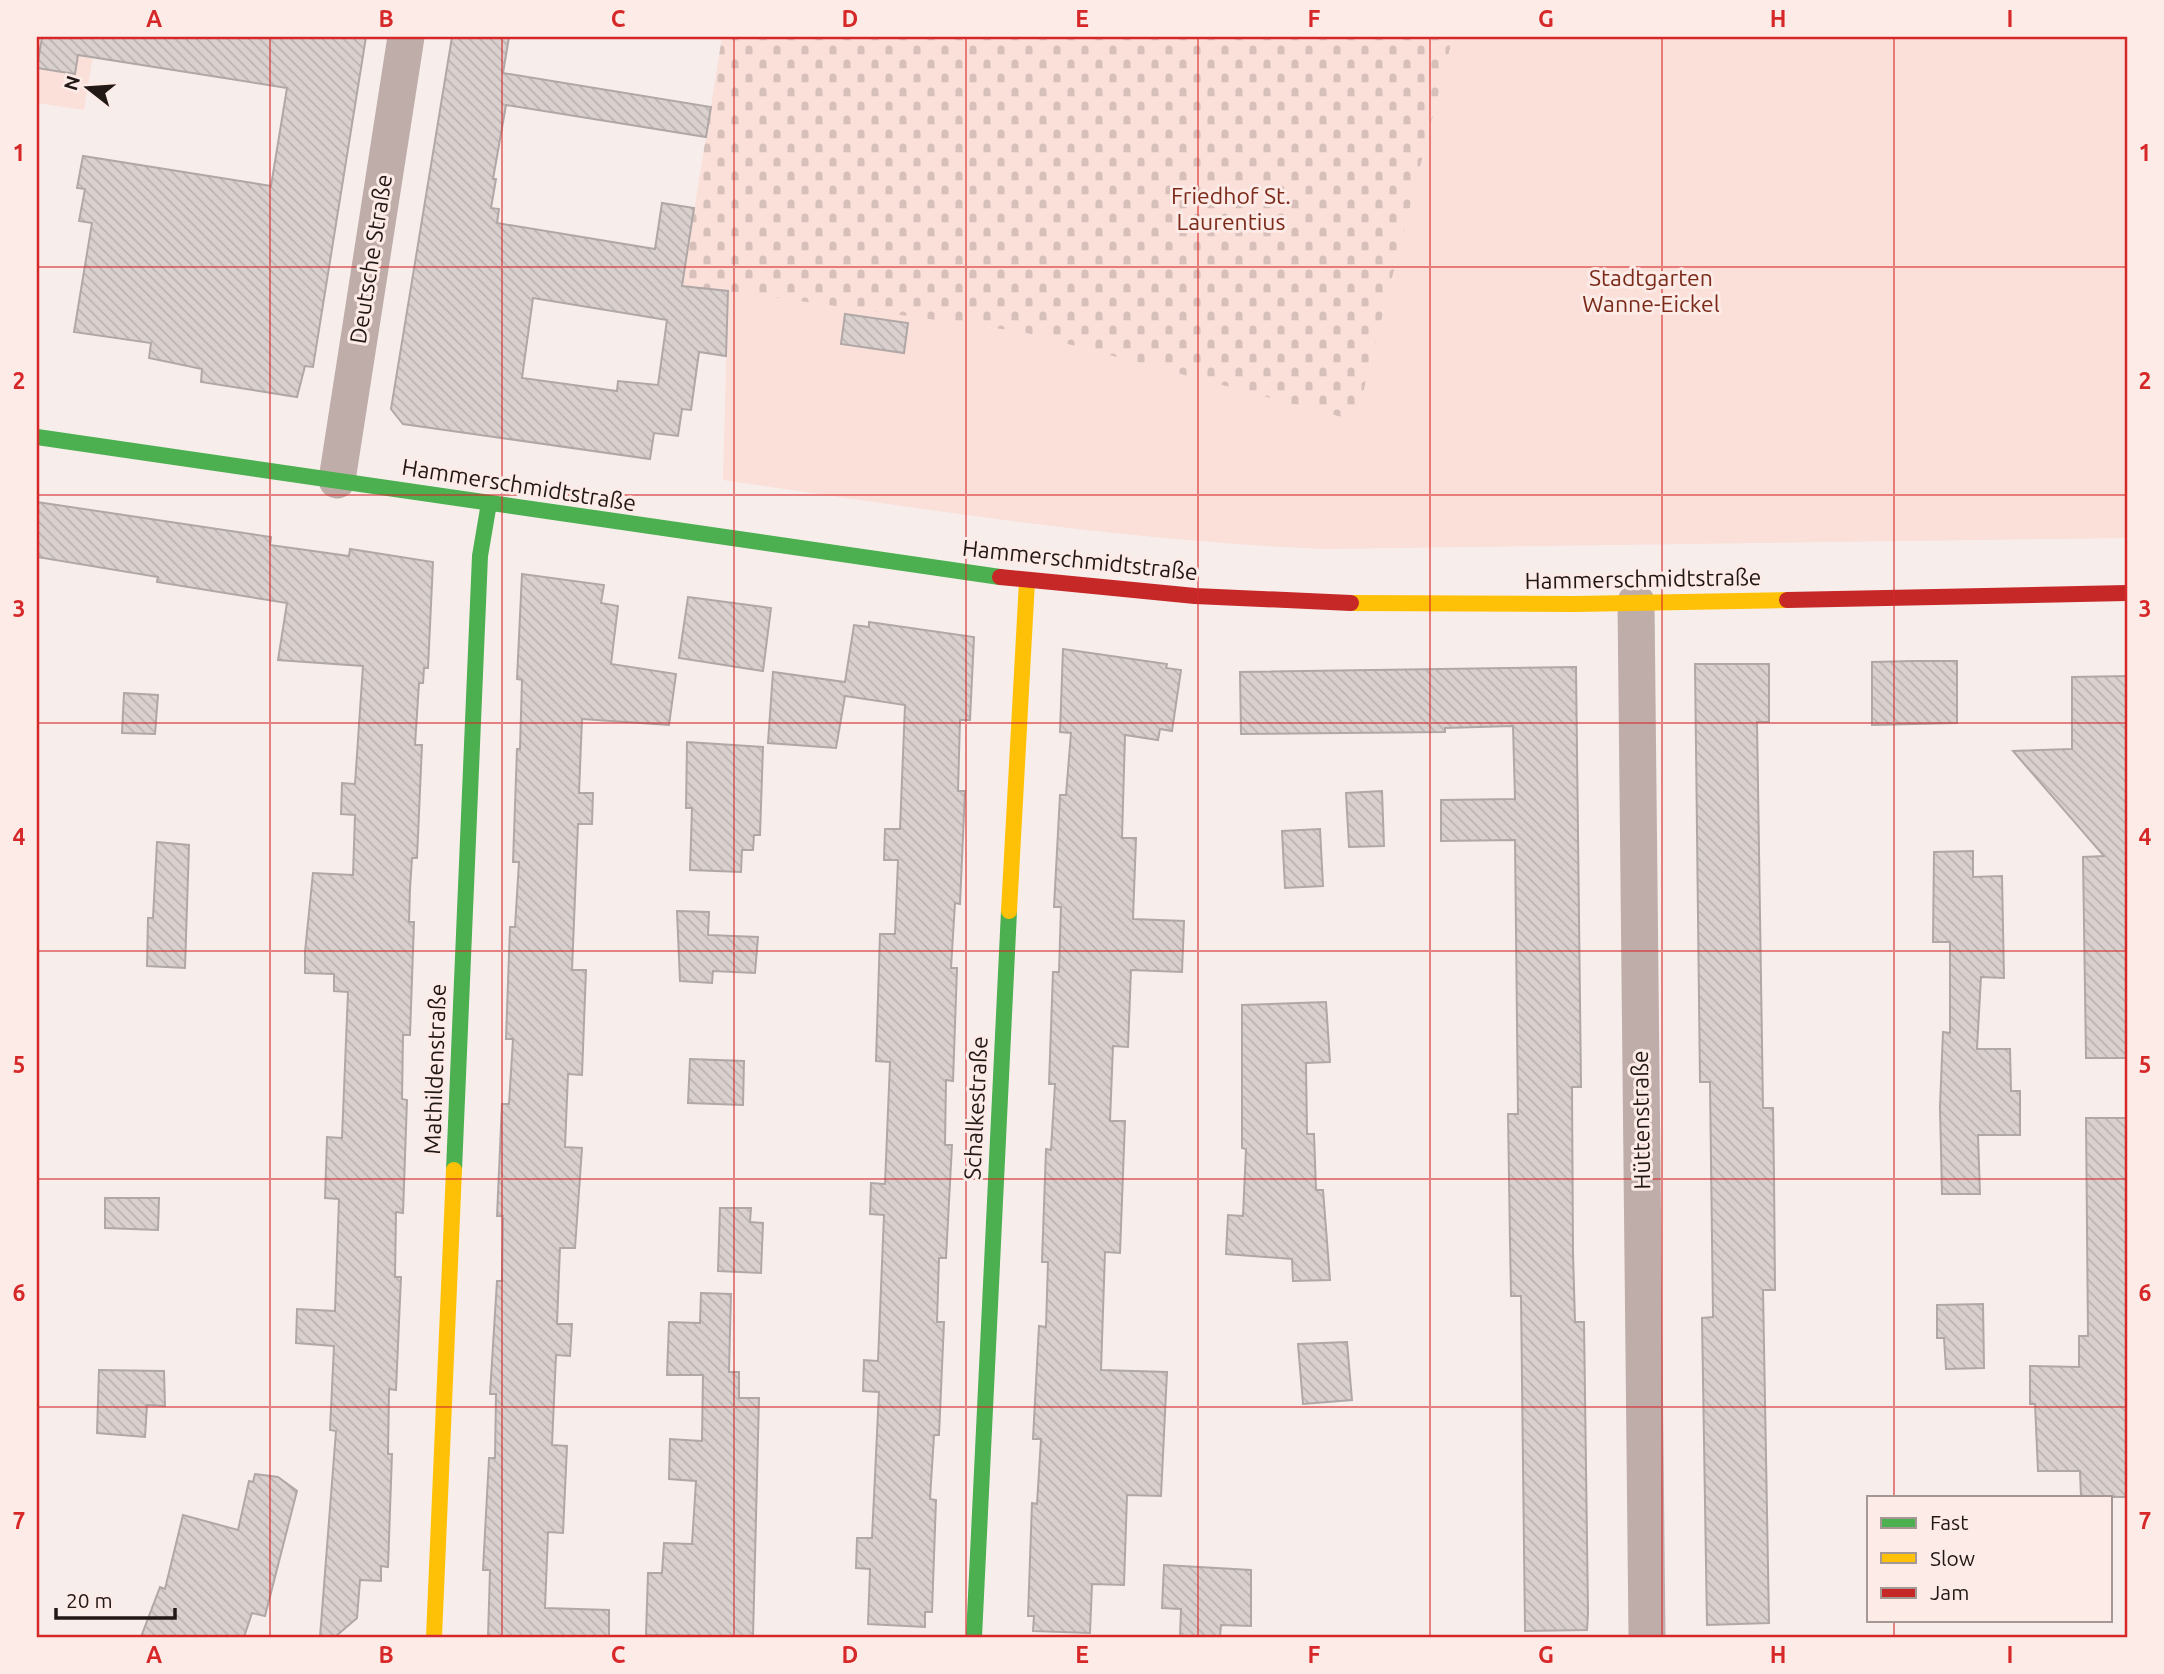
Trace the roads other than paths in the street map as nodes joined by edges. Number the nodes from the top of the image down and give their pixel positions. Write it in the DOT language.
graph roads {
  1 [pos="406,37"];
  2 [pos="37,437"];
  3 [pos="337,481"];
  4 [pos="489,503"];
  5 [pos="1027,581"];
  6 [pos="2127,593"];
  7 [pos="1636,602"];
  8 [pos="434,1637"];
  9 [pos="974,1637"];
  10 [pos="1647,1637"];
  1 -- 3 [label="street, Deutsche Straße"];
  2 -- 3 [label="street, Hammerschmidtstraße"];
  3 -- 4 [label="street, Hammerschmidtstraße"];
  4 -- 5 [label="street, Hammerschmidtstraße"];
  4 -- 8 [label="street, Mathildenstraße"];
  5 -- 7 [label="street, Hammerschmidtstraße"];
  5 -- 9 [label="street, Schalkestraße"];
  6 -- 7 [label="street, Hammerschmidtstraße"];
  7 -- 10 [label="street, Hüttenstraße"];
}
